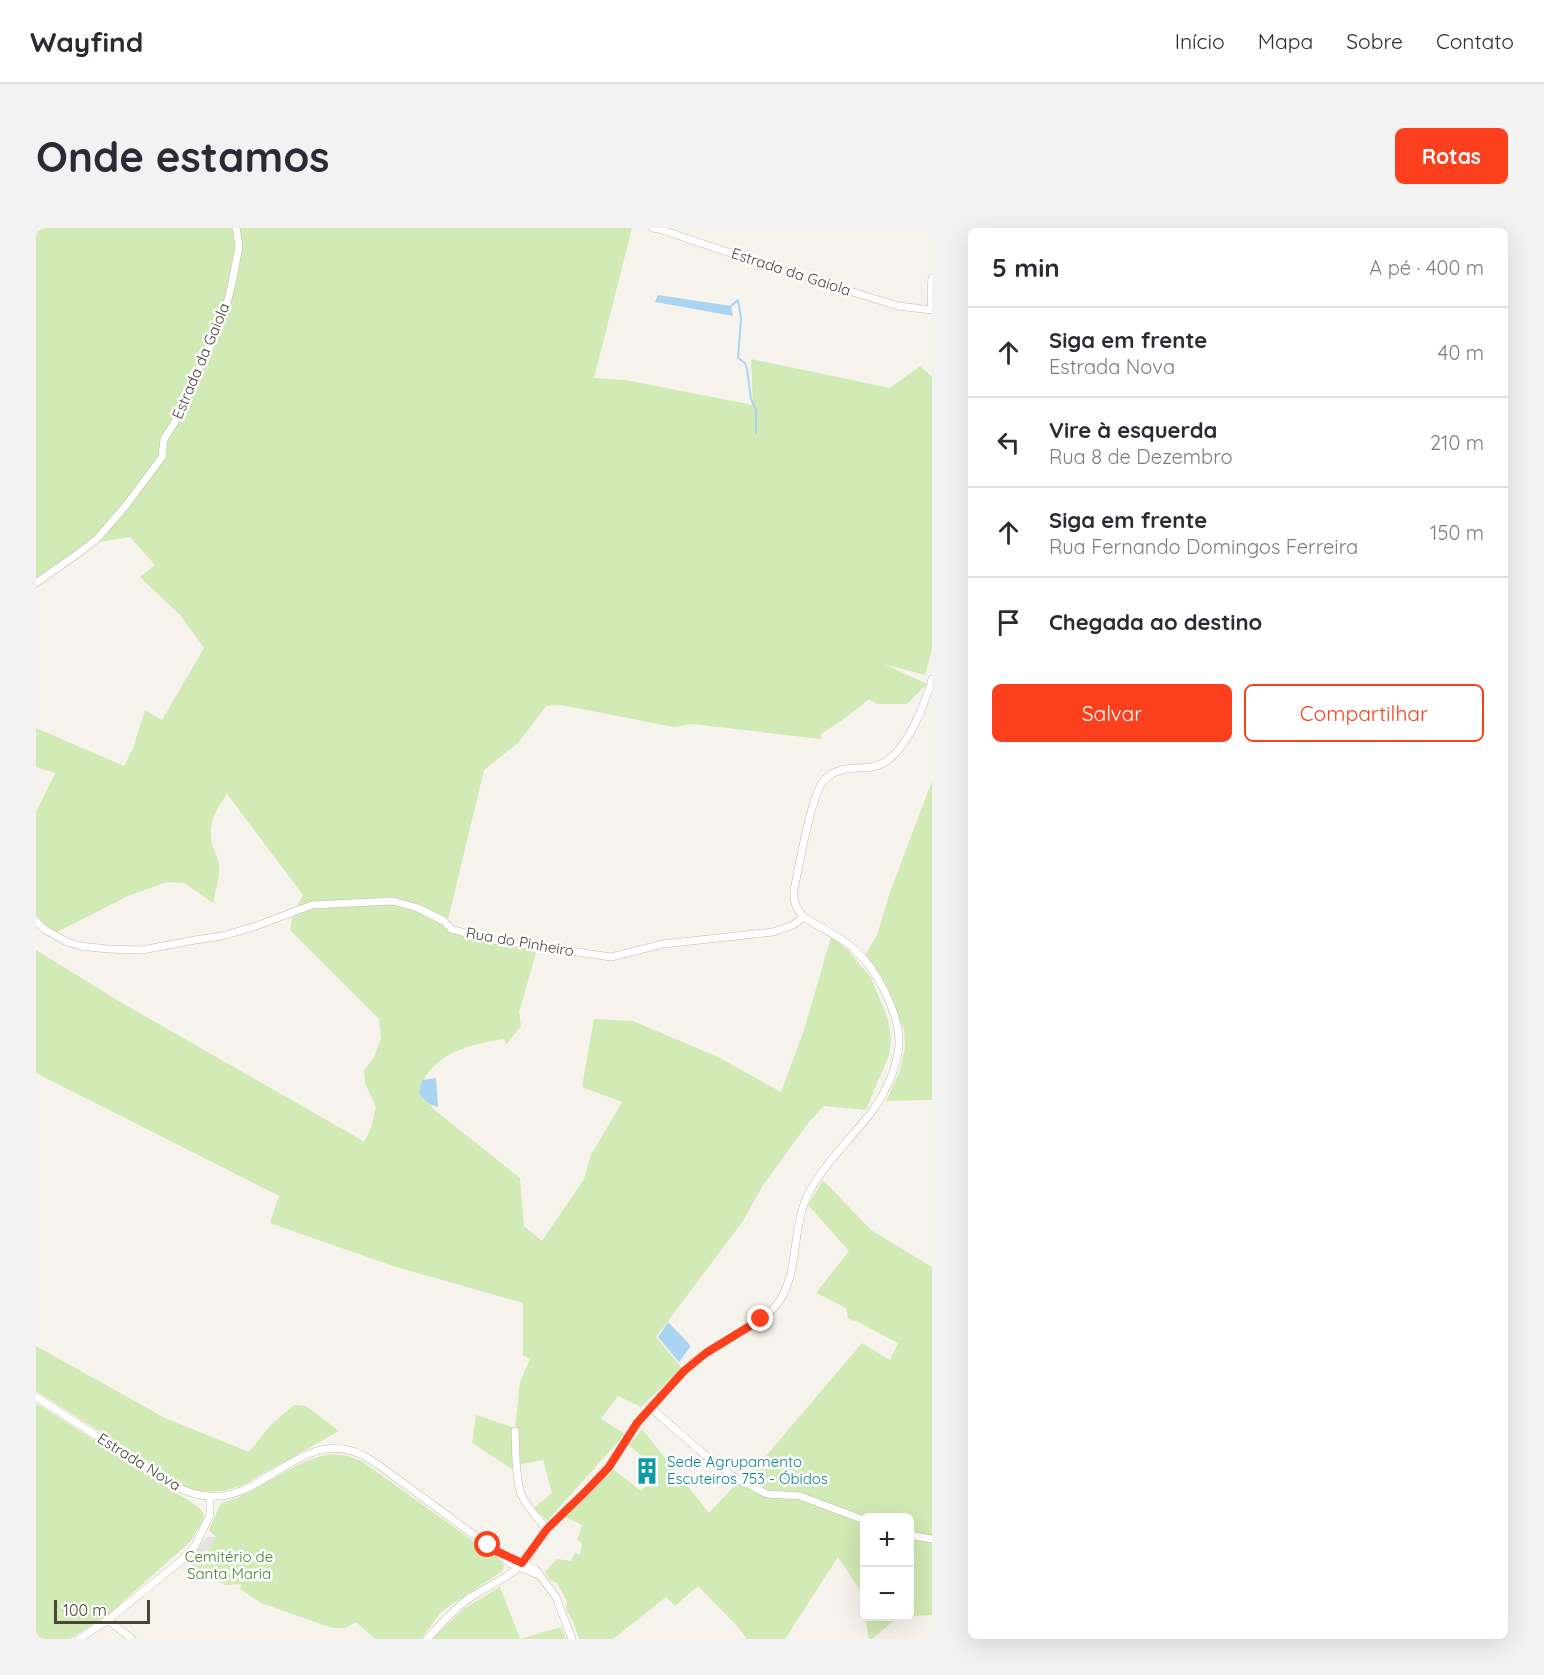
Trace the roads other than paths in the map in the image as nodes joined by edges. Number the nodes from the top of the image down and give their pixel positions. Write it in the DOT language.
graph roads {
  1 [pos="236,228"];
  2 [pos="652,228"];
  3 [pos="932,278"];
  4 [pos="932,310"];
  5 [pos="36,583"];
  6 [pos="932,679"];
  7 [pos="804,917"];
  8 [pos="36,921"];
  9 [pos="36,1397"];
  10 [pos="651,1408"];
  11 [pos="515,1431"];
  12 [pos="210,1497"];
  13 [pos="860,1518"];
  14 [pos="547,1529"];
  15 [pos="914,1536"];
  16 [pos="932,1539"];
  17 [pos="520,1565"];
  18 [pos="108,1620"];
  19 [pos="79,1639"];
  20 [pos="132,1639"];
  21 [pos="427,1639"];
  22 [pos="572,1639"];
  1 -- 5 [label="street, Estrada da Gaiola"];
  2 -- 4 [label="street, Estrada da Gaiola"];
  3 -- 4 [label="street"];
  6 -- 7 [label="street"];
  7 -- 8 [label="street, Rua do Pinheiro"];
  7 -- 10 [label="street"];
  9 -- 12 [label="street, Estrada Nova"];
  10 -- 13 [label="street"];
  10 -- 14 [label="street"];
  11 -- 14 [label="street"];
  12 -- 17 [label="street, Estrada Nova"];
  12 -- 18 [label="street"];
  14 -- 17 [label="street"];
  15 -- 16 [label="street"];
  17 -- 21 [label="street"];
  17 -- 22 [label="street, Estrada Nova"];
  18 -- 19 [label="street"];
  18 -- 20 [label="street"];
}
